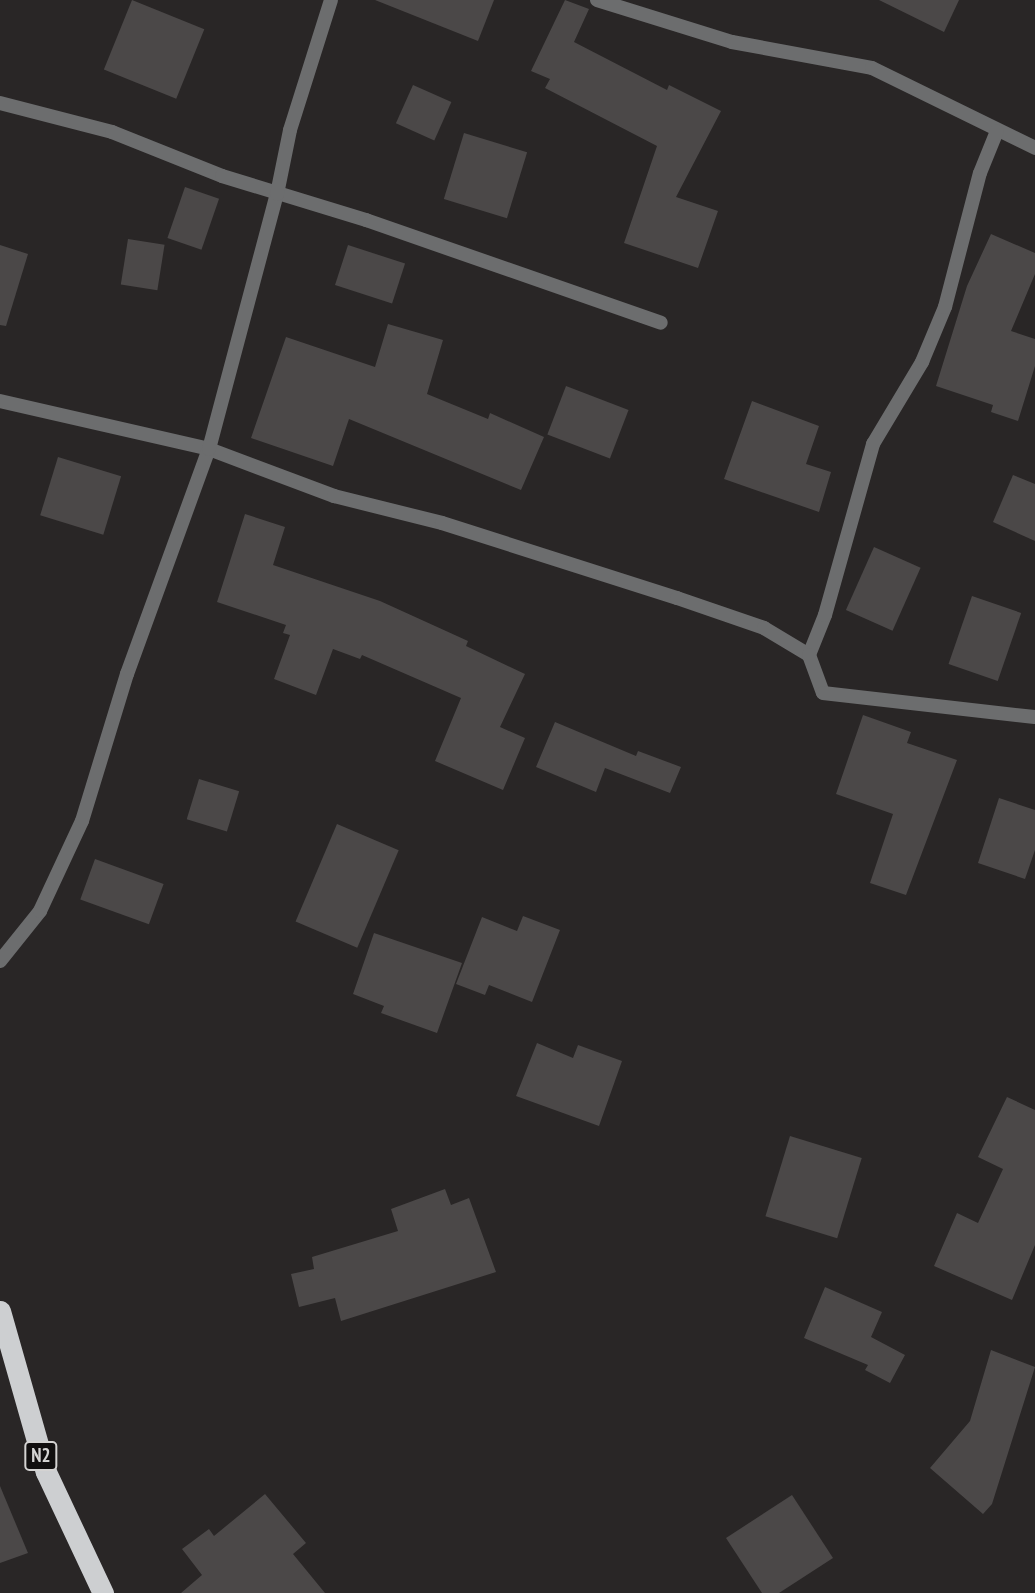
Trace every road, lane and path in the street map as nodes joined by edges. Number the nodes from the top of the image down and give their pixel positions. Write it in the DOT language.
graph roads {
  1 [pos="331,0"];
  2 [pos="597,0"];
  3 [pos="0,103"];
  4 [pos="998,131"];
  5 [pos="1035,148"];
  6 [pos="277,194"];
  7 [pos="661,323"];
  8 [pos="0,401"];
  9 [pos="209,449"];
  10 [pos="809,655"];
  11 [pos="1035,717"];
  12 [pos="0,961"];
  13 [pos="0,1311"];
  14 [pos="103,1593"];
  1 -- 6 [label="street"];
  2 -- 4 [label="street"];
  3 -- 6 [label="street"];
  4 -- 5 [label="street"];
  4 -- 10 [label="street"];
  6 -- 7 [label="street"];
  6 -- 9 [label="street"];
  8 -- 9 [label="street"];
  9 -- 10 [label="street"];
  9 -- 12 [label="street"];
  10 -- 11 [label="street"];
  13 -- 14 [label="highway, N2"];
}
